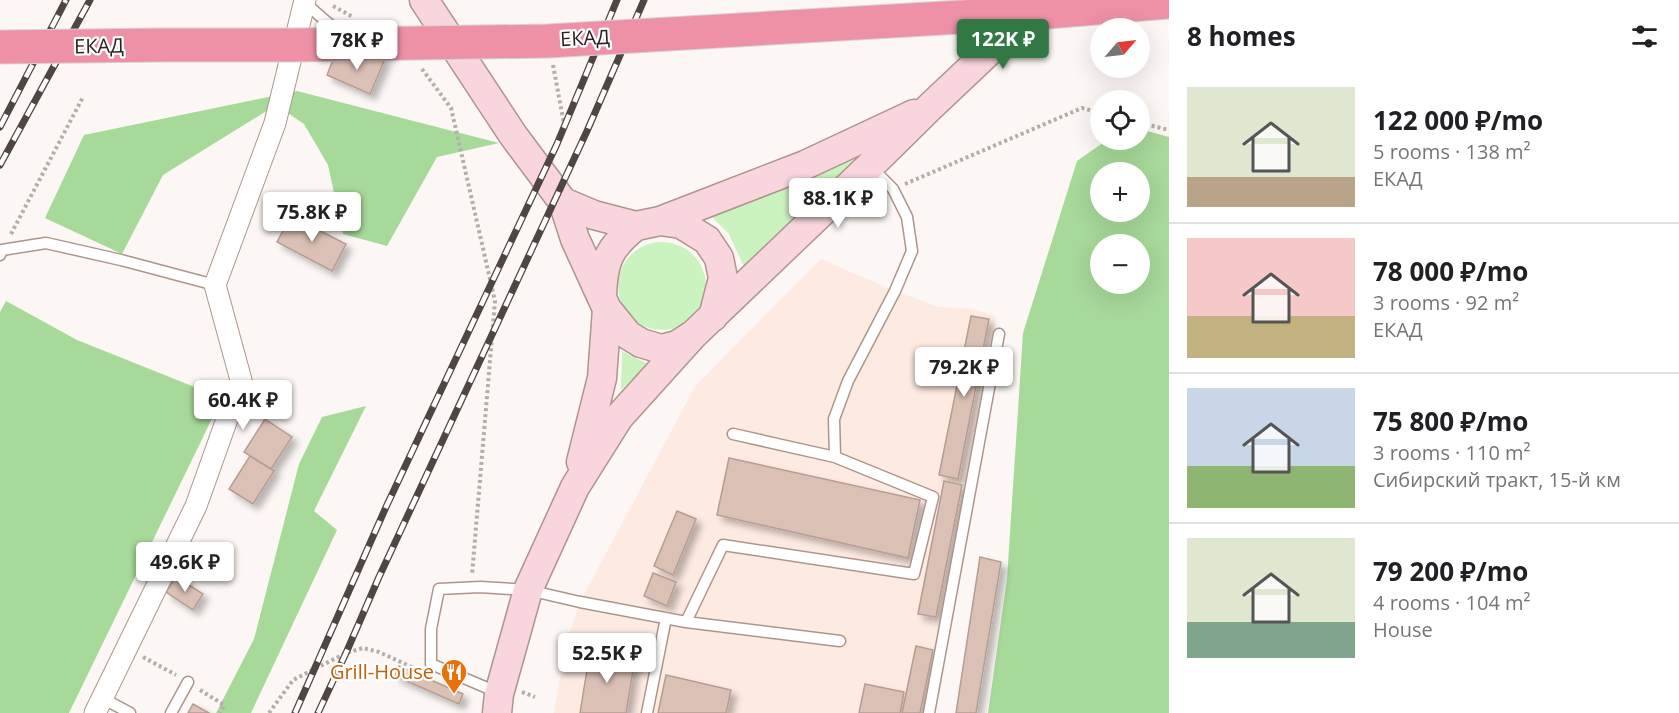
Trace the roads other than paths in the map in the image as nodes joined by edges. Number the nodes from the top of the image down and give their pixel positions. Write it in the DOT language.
graph roads {
  1 [pos="424,0"];
  2 [pos="1044,0"];
  3 [pos="305,1"];
  4 [pos="1169,2"];
  5 [pos="352,44"];
  6 [pos="0,47"];
  7 [pos="930,107"];
  8 [pos="870,166"];
  9 [pos="563,202"];
  10 [pos="648,223"];
  11 [pos="1,253"];
  12 [pos="215,285"];
  13 [pos="604,302"];
  14 [pos="703,326"];
  15 [pos="999,334"];
  16 [pos="733,434"];
  17 [pos="836,457"];
  18 [pos="575,487"];
  19 [pos="528,590"];
  20 [pos="666,618"];
  21 [pos="686,622"];
  22 [pos="840,641"];
  23 [pos="188,682"];
  24 [pos="506,700"];
  25 [pos="99,705"];
  26 [pos="130,713"];
  27 [pos="171,713"];
  28 [pos="648,713"];
  29 [pos="929,713"];
  1 -- 9 [label="main road"];
  2 -- 7 [label="main road"];
  3 -- 5 [label="lane"];
  3 -- 12 [label="street"];
  4 -- 6 [label="highway, ЕКАД, bridge"];
  7 -- 8 [label="main road"];
  7 -- 10 [label="main road"];
  8 -- 14 [label="main road"];
  8 -- 17 [label="lane"];
  9 -- 10 [label="main road"];
  9 -- 13 [label="main road"];
  10 -- 13 [label="main road"];
  10 -- 14 [label="main road"];
  11 -- 12 [label="lane"];
  12 -- 25 [label="street"];
  13 -- 14 [label="main road"];
  13 -- 18 [label="main road"];
  14 -- 18 [label="main road"];
  15 -- 29 [label="lane"];
  16 -- 17 [label="lane"];
  17 -- 21 [label="lane"];
  18 -- 19 [label="main road"];
  19 -- 20 [label="lane"];
  19 -- 24 [label="main road"];
  19 -- 24 [label="lane"];
  20 -- 21 [label="lane"];
  20 -- 28 [label="lane"];
  21 -- 22 [label="lane"];
  23 -- 27 [label="lane"];
  25 -- 26 [label="lane"];
}
